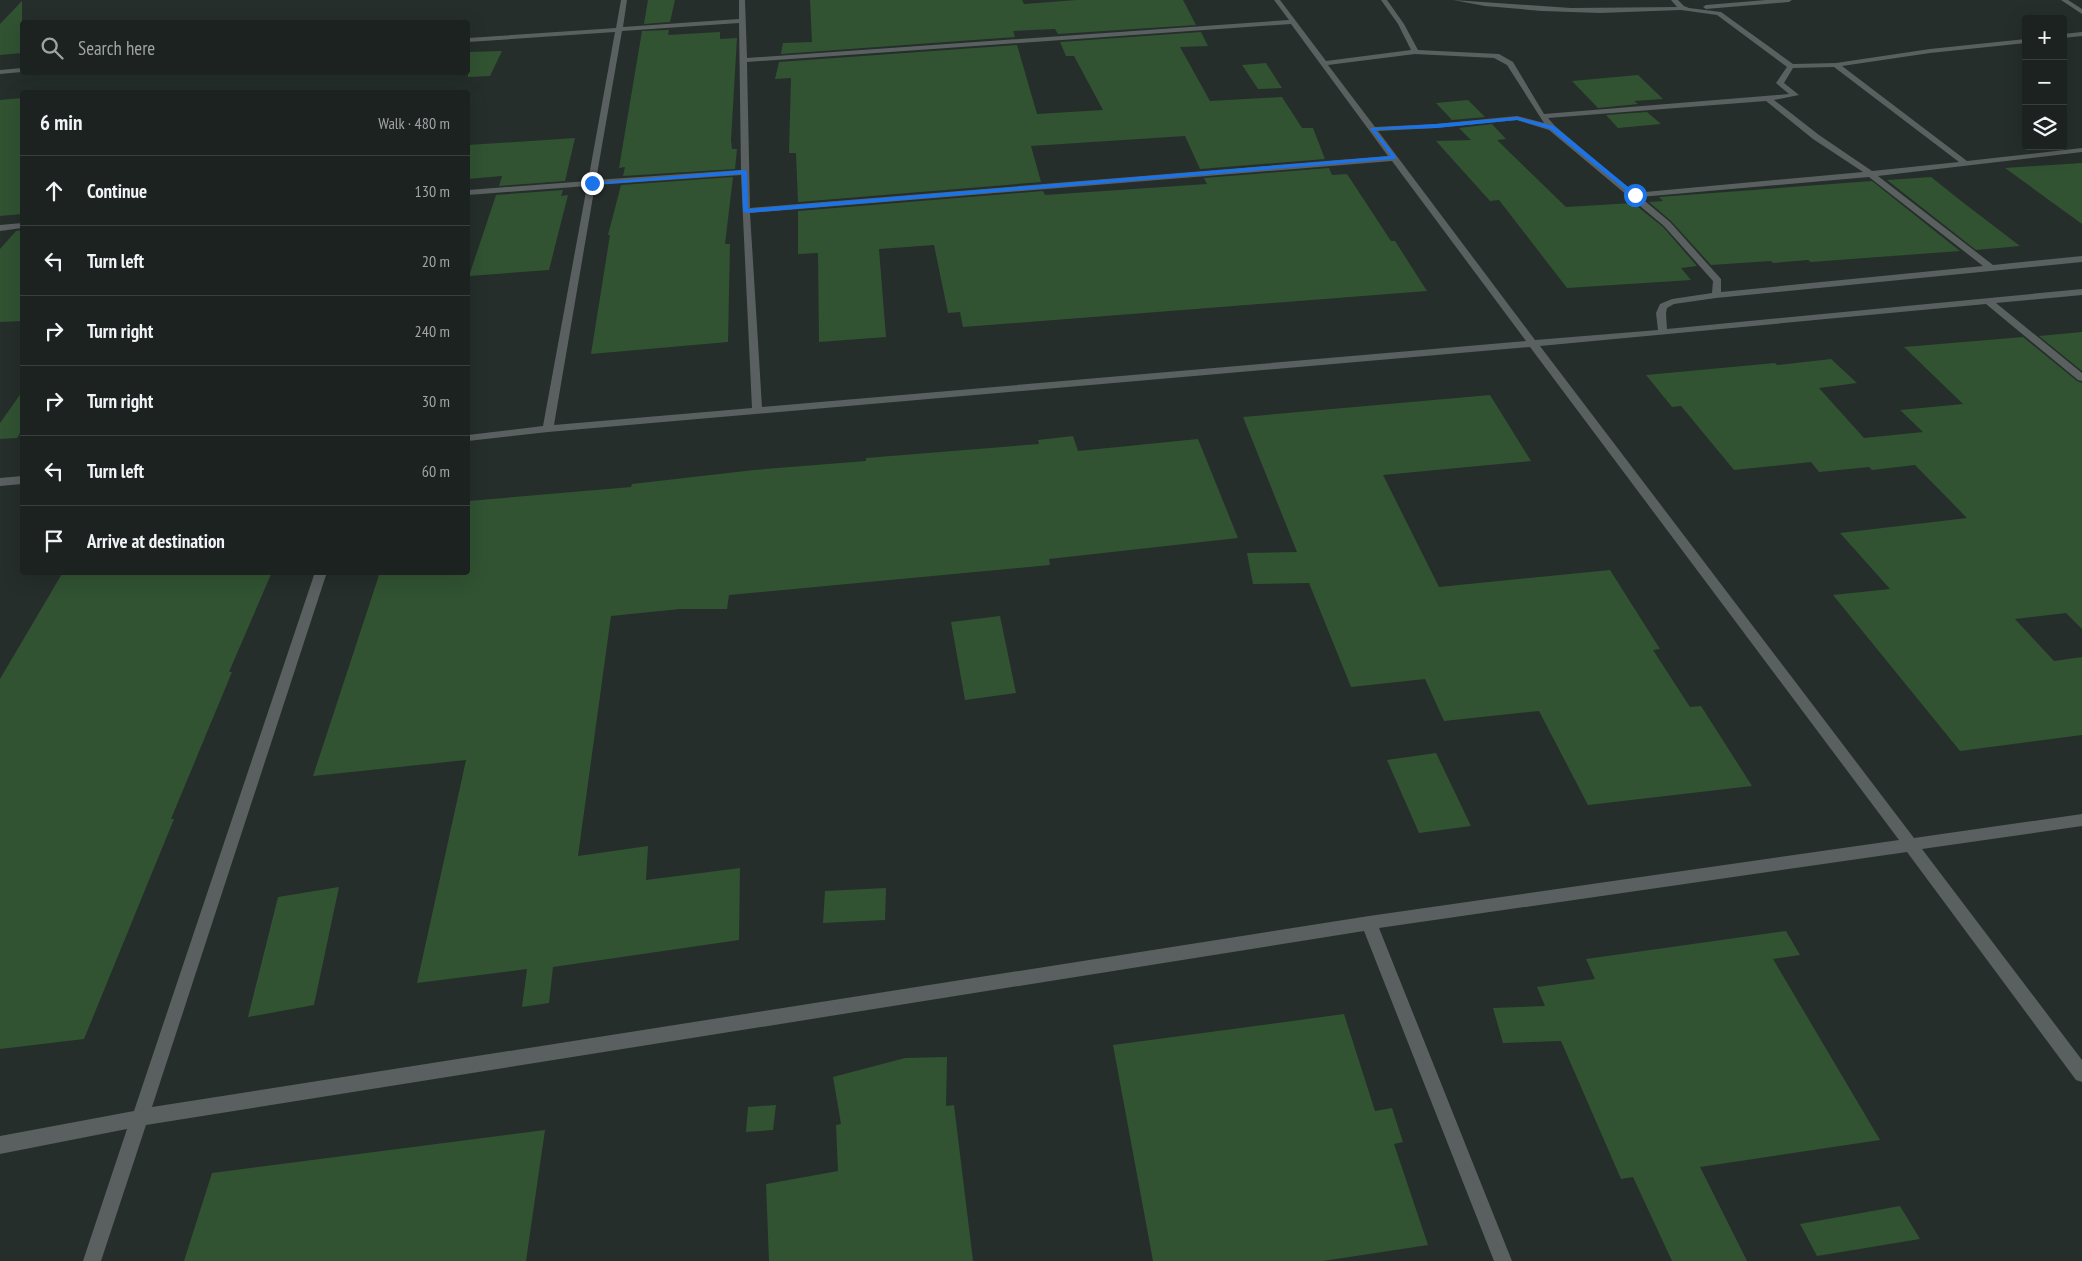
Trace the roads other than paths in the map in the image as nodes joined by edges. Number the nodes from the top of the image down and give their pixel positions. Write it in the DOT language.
graph roads {
  1 [pos="624,0"];
  2 [pos="742,0"];
  3 [pos="1277,0"];
  4 [pos="1384,0"];
  5 [pos="1456,0"];
  6 [pos="1674,0"];
  7 [pos="1789,0"];
  8 [pos="2064,0"];
  9 [pos="1683,9"];
  10 [pos="2082,12"];
  11 [pos="742,21"];
  12 [pos="1294,22"];
  13 [pos="618,30"];
  14 [pos="2082,34"];
  15 [pos="2067,36"];
  16 [pos="470,40"];
  17 [pos="2022,41"];
  18 [pos="1415,52"];
  19 [pos="743,60"];
  20 [pos="1324,63"];
  21 [pos="1836,64"];
  22 [pos="1791,66"];
  23 [pos="20,70"];
  24 [pos="0,72"];
  25 [pos="1768,99"];
  26 [pos="1542,116"];
  27 [pos="1552,128"];
  28 [pos="1372,129"];
  29 [pos="2082,150"];
  30 [pos="1394,158"];
  31 [pos="1965,163"];
  32 [pos="745,172"];
  33 [pos="1872,175"];
  34 [pos="592,183"];
  35 [pos="470,192"];
  36 [pos="1635,195"];
  37 [pos="746,211"];
  38 [pos="20,226"];
  39 [pos="0,228"];
  40 [pos="2082,259"];
  41 [pos="1990,267"];
  42 [pos="2082,292"];
  43 [pos="1716,295"];
  44 [pos="1988,301"];
  45 [pos="1663,332"];
  46 [pos="1532,344"];
  47 [pos="2082,378"];
  48 [pos="758,412"];
  49 [pos="548,429"];
  50 [pos="470,438"];
  51 [pos="20,480"];
  52 [pos="0,482"];
  53 [pos="321,575"];
  54 [pos="2082,820"];
  55 [pos="1912,845"];
  56 [pos="1369,923"];
  57 [pos="2082,1074"];
  58 [pos="139,1118"];
  59 [pos="0,1145"];
  60 [pos="92,1261"];
  61 [pos="1503,1261"];
  1 -- 13 [label="street"];
  2 -- 11 [label="street"];
  3 -- 12 [label="street"];
  4 -- 18 [label="street"];
  5 -- 9 [label="street"];
  6 -- 9 [label="street"];
  7 -- 9 [label="street"];
  8 -- 10 [label="street"];
  9 -- 22 [label="street"];
  11 -- 13 [label="street"];
  11 -- 19 [label="street"];
  12 -- 19 [label="street"];
  12 -- 20 [label="street"];
  13 -- 16 [label="street"];
  13 -- 34 [label="street"];
  14 -- 15 [label="street"];
  17 -- 21 [label="street"];
  18 -- 20 [label="street"];
  18 -- 26 [label="street"];
  19 -- 32 [label="street"];
  20 -- 28 [label="street"];
  21 -- 22 [label="street"];
  21 -- 31 [label="street"];
  22 -- 25 [label="street"];
  23 -- 24 [label="street"];
  25 -- 26 [label="street"];
  25 -- 33 [label="street"];
  26 -- 27 [label="street"];
  27 -- 28 [label="street"];
  27 -- 36 [label="street"];
  28 -- 30 [label="street"];
  29 -- 31 [label="street"];
  30 -- 37 [label="street"];
  30 -- 46 [label="street"];
  31 -- 33 [label="street"];
  32 -- 34 [label="street"];
  32 -- 37 [label="street"];
  33 -- 36 [label="street"];
  33 -- 41 [label="street"];
  34 -- 35 [label="street"];
  34 -- 49 [label="street"];
  36 -- 43 [label="street"];
  37 -- 48 [label="street"];
  38 -- 39 [label="street"];
  40 -- 41 [label="street"];
  41 -- 43 [label="street"];
  42 -- 44 [label="street"];
  43 -- 45 [label="street"];
  44 -- 45 [label="street"];
  44 -- 47 [label="street"];
  45 -- 46 [label="street"];
  46 -- 48 [label="street"];
  46 -- 55 [label="street"];
  48 -- 49 [label="street"];
  49 -- 50 [label="street"];
  51 -- 52 [label="street"];
  53 -- 58 [label="street"];
  54 -- 55 [label="street"];
  55 -- 56 [label="street"];
  55 -- 57 [label="street"];
  56 -- 58 [label="street"];
  56 -- 61 [label="street"];
  58 -- 59 [label="street"];
  58 -- 60 [label="street"];
}
